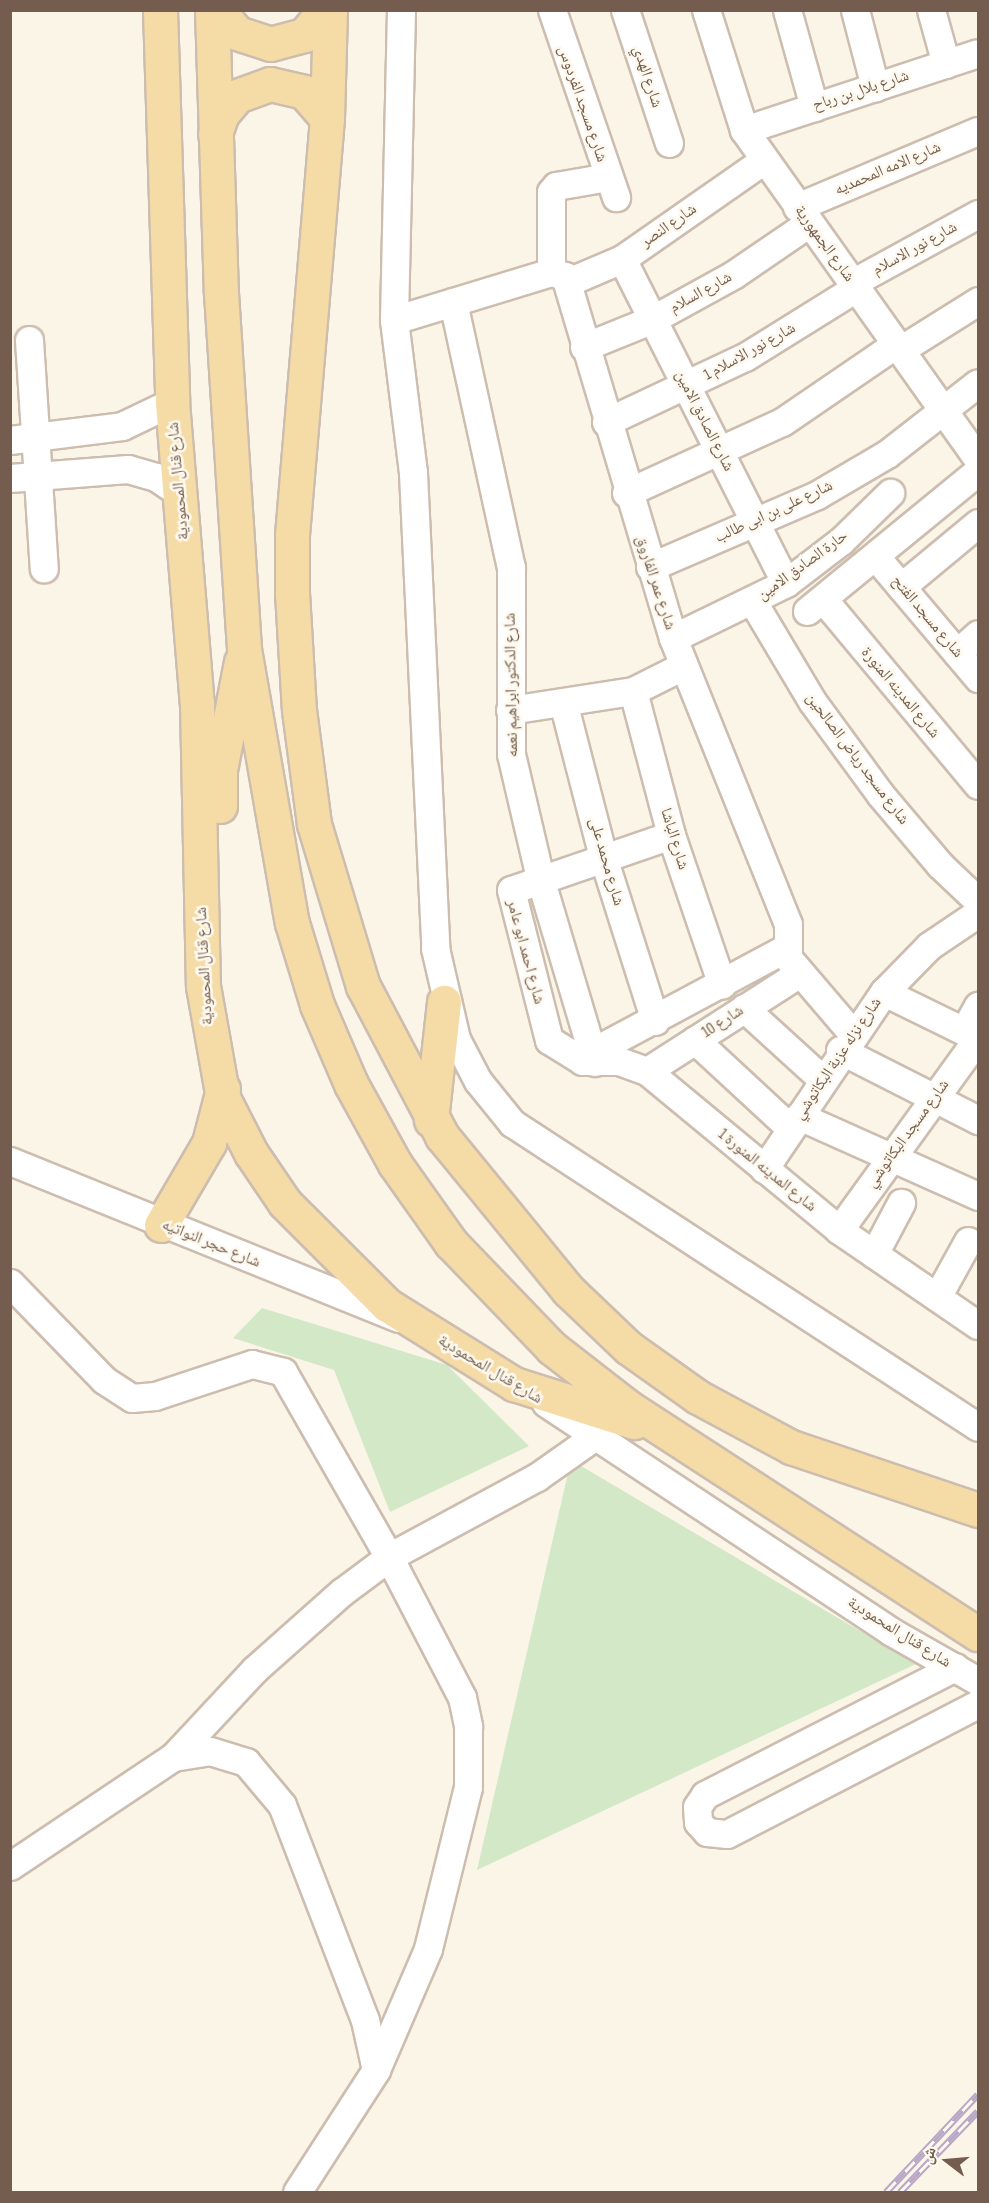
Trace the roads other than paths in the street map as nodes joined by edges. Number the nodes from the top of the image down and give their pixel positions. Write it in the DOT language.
graph roads {
  1 [pos="160,10"];
  2 [pos="212,10"];
  3 [pos="218,10"];
  4 [pos="325,10"];
  5 [pos="330,10"];
  6 [pos="401,10"];
  7 [pos="552,10"];
  8 [pos="625,10"];
  9 [pos="706,10"];
  10 [pos="787,10"];
  11 [pos="855,10"];
  12 [pos="931,10"];
  13 [pos="978,53"];
  14 [pos="946,64"];
  15 [pos="875,87"];
  16 [pos="814,107"];
  17 [pos="327,118"];
  18 [pos="744,130"];
  19 [pos="978,132"];
  20 [pos="215,137"];
  21 [pos="669,143"];
  22 [pos="764,160"];
  23 [pos="612,188"];
  24 [pos="978,214"];
  25 [pos="803,215"];
  26 [pos="622,259"];
  27 [pos="560,277"];
  28 [pos="854,286"];
  29 [pos="453,302"];
  30 [pos="978,302"];
  31 [pos="652,319"];
  32 [pos="394,320"];
  33 [pos="28,340"];
  34 [pos="584,346"];
  35 [pos="898,347"];
  36 [pos="978,383"];
  37 [pos="686,386"];
  38 [pos="172,402"];
  39 [pos="942,408"];
  40 [pos="606,422"];
  41 [pos="23,438"];
  42 [pos="721,454"];
  43 [pos="978,459"];
  44 [pos="978,471"];
  45 [pos="38,476"];
  46 [pos="10,478"];
  47 [pos="626,493"];
  48 [pos="890,493"];
  49 [pos="181,494"];
  50 [pos="755,522"];
  51 [pos="978,523"];
  52 [pos="875,556"];
  53 [pos="650,567"];
  54 [pos="44,569"];
  55 [pos="786,583"];
  56 [pos="901,587"];
  57 [pos="753,602"];
  58 [pos="978,634"];
  59 [pos="673,638"];
  60 [pos="244,649"];
  61 [pos="957,653"];
  62 [pos="683,666"];
  63 [pos="978,678"];
  64 [pos="633,691"];
  65 [pos="563,702"];
  66 [pos="510,710"];
  67 [pos="978,785"];
  68 [pos="671,835"];
  69 [pos="603,857"];
  70 [pos="540,878"];
  71 [pos="978,901"];
  72 [pos="978,914"];
  73 [pos="786,948"];
  74 [pos="798,974"];
  75 [pos="722,986"];
  76 [pos="884,992"];
  77 [pos="444,1002"];
  78 [pos="978,1006"];
  79 [pos="744,1008"];
  80 [pos="655,1021"];
  81 [pos="973,1036"];
  82 [pos="549,1040"];
  83 [pos="695,1040"];
  84 [pos="846,1041"];
  85 [pos="593,1057"];
  86 [pos="647,1071"];
  87 [pos="822,1079"];
  88 [pos="223,1098"];
  89 [pos="935,1098"];
  90 [pos="432,1120"];
  91 [pos="978,1120"];
  92 [pos="794,1122"];
  93 [pos="891,1157"];
  94 [pos="10,1161"];
  95 [pos="764,1169"];
  96 [pos="978,1196"];
  97 [pos="901,1203"];
  98 [pos="160,1225"];
  99 [pos="838,1230"];
  100 [pos="968,1241"];
  101 [pos="874,1254"];
  102 [pos="10,1282"];
  103 [pos="937,1297"];
  104 [pos="413,1324"];
  105 [pos="978,1325"];
  106 [pos="514,1384"];
  107 [pos="978,1427"];
  108 [pos="668,1433"];
  109 [pos="598,1434"];
  110 [pos="978,1510"];
  111 [pos="389,1557"];
  112 [pos="978,1634"];
  113 [pos="955,1667"];
  114 [pos="978,1681"];
  115 [pos="978,1704"];
  116 [pos="173,1757"];
  117 [pos="10,1866"];
  118 [pos="376,2070"];
  119 [pos="297,2193"];
  1 -- 38 [label="main road, شارع قنال المحمودية"];
  2 -- 20 [label="main road"];
  3 -- 4 [label="main road"];
  5 -- 17 [label="main road"];
  6 -- 32 [label="street"];
  7 -- 23 [label="street, شارع مسجد الفردوس"];
  8 -- 21 [label="street, شارع الهدي"];
  9 -- 18 [label="street, شارع الجمهورية"];
  10 -- 16 [label="street"];
  11 -- 15 [label="street"];
  12 -- 14 [label="street"];
  13 -- 14 [label="street, شارع بلال بن رباح"];
  14 -- 15 [label="street, شارع بلال بن رباح"];
  15 -- 16 [label="street, شارع بلال بن رباح"];
  16 -- 18 [label="street, شارع بلال بن رباح"];
  17 -- 20 [label="main road"];
  17 -- 90 [label="main road"];
  18 -- 22 [label="street, شارع الجمهورية"];
  19 -- 25 [label="street, شارع الامه المحمديه"];
  20 -- 60 [label="main road"];
  22 -- 25 [label="street, شارع الجمهورية"];
  22 -- 26 [label="street, شارع النصر"];
  23 -- 27 [label="street, شارع عمر الفاروق"];
  24 -- 28 [label="street, شارع نور الاسلام"];
  25 -- 28 [label="street, شارع الجمهورية"];
  25 -- 31 [label="street, شارع السلام"];
  26 -- 27 [label="street, شارع النصر"];
  26 -- 31 [label="street, شارع الصادق الامين"];
  27 -- 29 [label="street"];
  27 -- 34 [label="street, شارع عمر الفاروق"];
  28 -- 35 [label="street, شارع الجمهورية"];
  28 -- 37 [label="street, شارع نور الاسلام 1"];
  29 -- 32 [label="street"];
  29 -- 66 [label="street, شارع الدكتور ابراهيم نعمه"];
  30 -- 35 [label="street"];
  31 -- 34 [label="street, شارع السلام"];
  31 -- 37 [label="street, شارع الصادق الامين"];
  32 -- 77 [label="street"];
  33 -- 41 [label="street"];
  34 -- 40 [label="street, شارع عمر الفاروق"];
  35 -- 39 [label="street, شارع الجمهورية"];
  35 -- 42 [label="street"];
  36 -- 39 [label="street, شارع على بن ابى طالب"];
  37 -- 40 [label="street, شارع نور الاسلام 1"];
  37 -- 42 [label="street, شارع الصادق الامين"];
  38 -- 41 [label="street"];
  38 -- 49 [label="main road, شارع قنال المحمودية"];
  39 -- 43 [label="street, شارع الجمهورية"];
  39 -- 50 [label="street, شارع على بن ابى طالب"];
  40 -- 47 [label="street, شارع عمر الفاروق"];
  41 -- 45 [label="street"];
  42 -- 47 [label="street"];
  42 -- 50 [label="street, شارع الصادق الامين"];
  44 -- 52 [label="street"];
  45 -- 46 [label="street"];
  45 -- 49 [label="street"];
  45 -- 54 [label="street"];
  47 -- 53 [label="street, شارع عمر الفاروق"];
  48 -- 55 [label="street, حارة الصادق الامين"];
  49 -- 88 [label="main road, شارع قنال المحمودية"];
  50 -- 53 [label="street, شارع على بن ابى طالب"];
  50 -- 55 [label="street, شارع الصادق الامين"];
  51 -- 56 [label="street"];
  52 -- 56 [label="street, شارع مسجد الفتح"];
  52 -- 67 [label="street, شارع المدينه المنورة"];
  53 -- 59 [label="street, شارع عمر الفاروق"];
  55 -- 57 [label="street, حارة الصادق الامين"];
  56 -- 61 [label="street, شارع مسجد الفتح"];
  57 -- 59 [label="street, حارة الصادق الامين"];
  57 -- 71 [label="street, شارع مسجد رياض الصالحين"];
  58 -- 61 [label="street"];
  59 -- 62 [label="street, شارع عمر الفاروق"];
  60 -- 88 [label="main road"];
  60 -- 108 [label="main road"];
  61 -- 63 [label="street, شارع مسجد الفتح"];
  62 -- 64 [label="street"];
  62 -- 73 [label="street, شارع عمر الفاروق"];
  64 -- 65 [label="street"];
  64 -- 68 [label="street, شارع الباشا"];
  65 -- 66 [label="street"];
  65 -- 69 [label="street, شارع محمد على"];
  66 -- 70 [label="street, شارع الدكتور ابراهيم نعمه"];
  68 -- 69 [label="street, شارع احمد ابو عامر"];
  68 -- 75 [label="street, شارع الباشا"];
  69 -- 70 [label="street, شارع احمد ابو عامر"];
  69 -- 80 [label="street, شارع محمد على"];
  70 -- 82 [label="street, شارع احمد ابو عامر"];
  70 -- 85 [label="street, شارع الدكتور ابراهيم نعمه"];
  72 -- 76 [label="street, شارع نزله عزبة البكاتوشي"];
  73 -- 74 [label="street, شارع عمر الفاروق"];
  73 -- 75 [label="street"];
  74 -- 79 [label="street, شارع 10"];
  74 -- 84 [label="street, شارع عمر الفاروق"];
  75 -- 80 [label="street"];
  76 -- 81 [label="street"];
  76 -- 84 [label="street, شارع نزله عزبة البكاتوشي"];
  77 -- 90 [label="main road"];
  77 -- 107 [label="street"];
  78 -- 81 [label="street, شارع مسجد البكاتوشي"];
  79 -- 83 [label="street, شارع 10"];
  79 -- 87 [label="street"];
  80 -- 85 [label="street"];
  81 -- 89 [label="street, شارع مسجد البكاتوشي"];
  82 -- 85 [label="street, شارع المدينه المنورة 1"];
  83 -- 86 [label="street, شارع 10"];
  83 -- 92 [label="street"];
  84 -- 87 [label="street, شارع نزله عزبة البكاتوشي"];
  84 -- 89 [label="street"];
  85 -- 86 [label="street, شارع المدينه المنورة 1"];
  86 -- 95 [label="street, شارع المدينه المنورة 1"];
  87 -- 92 [label="street, شارع نزله عزبة البكاتوشي"];
  88 -- 98 [label="main road"];
  88 -- 104 [label="main road, شارع قنال المحمودية"];
  89 -- 91 [label="street"];
  89 -- 93 [label="street, شارع مسجد البكاتوشي"];
  90 -- 110 [label="main road"];
  92 -- 93 [label="street"];
  92 -- 95 [label="street, شارع نزله عزبة البكاتوشي"];
  93 -- 96 [label="street"];
  93 -- 99 [label="street, شارع مسجد البكاتوشي"];
  94 -- 98 [label="street, شارع حجر النواتيه"];
  95 -- 99 [label="street, شارع المدينه المنورة 1"];
  97 -- 101 [label="street"];
  98 -- 104 [label="street, شارع حجر النواتيه"];
  99 -- 101 [label="street, شارع المدينه المنورة 1"];
  100 -- 103 [label="street"];
  101 -- 103 [label="street, شارع المدينه المنورة 1"];
  102 -- 111 [label="street"];
  103 -- 105 [label="street, شارع المدينه المنورة 1"];
  104 -- 106 [label="main road, شارع قنال المحمودية"];
  106 -- 108 [label="main road"];
  106 -- 109 [label="street, شارع قنال المحمودية"];
  108 -- 112 [label="main road"];
  109 -- 111 [label="street"];
  109 -- 113 [label="street, شارع قنال المحمودية"];
  111 -- 116 [label="street"];
  111 -- 118 [label="street"];
  113 -- 114 [label="street, شارع قنال المحمودية"];
  113 -- 115 [label="street"];
  116 -- 117 [label="street"];
  116 -- 118 [label="street"];
  118 -- 119 [label="street"];
}
